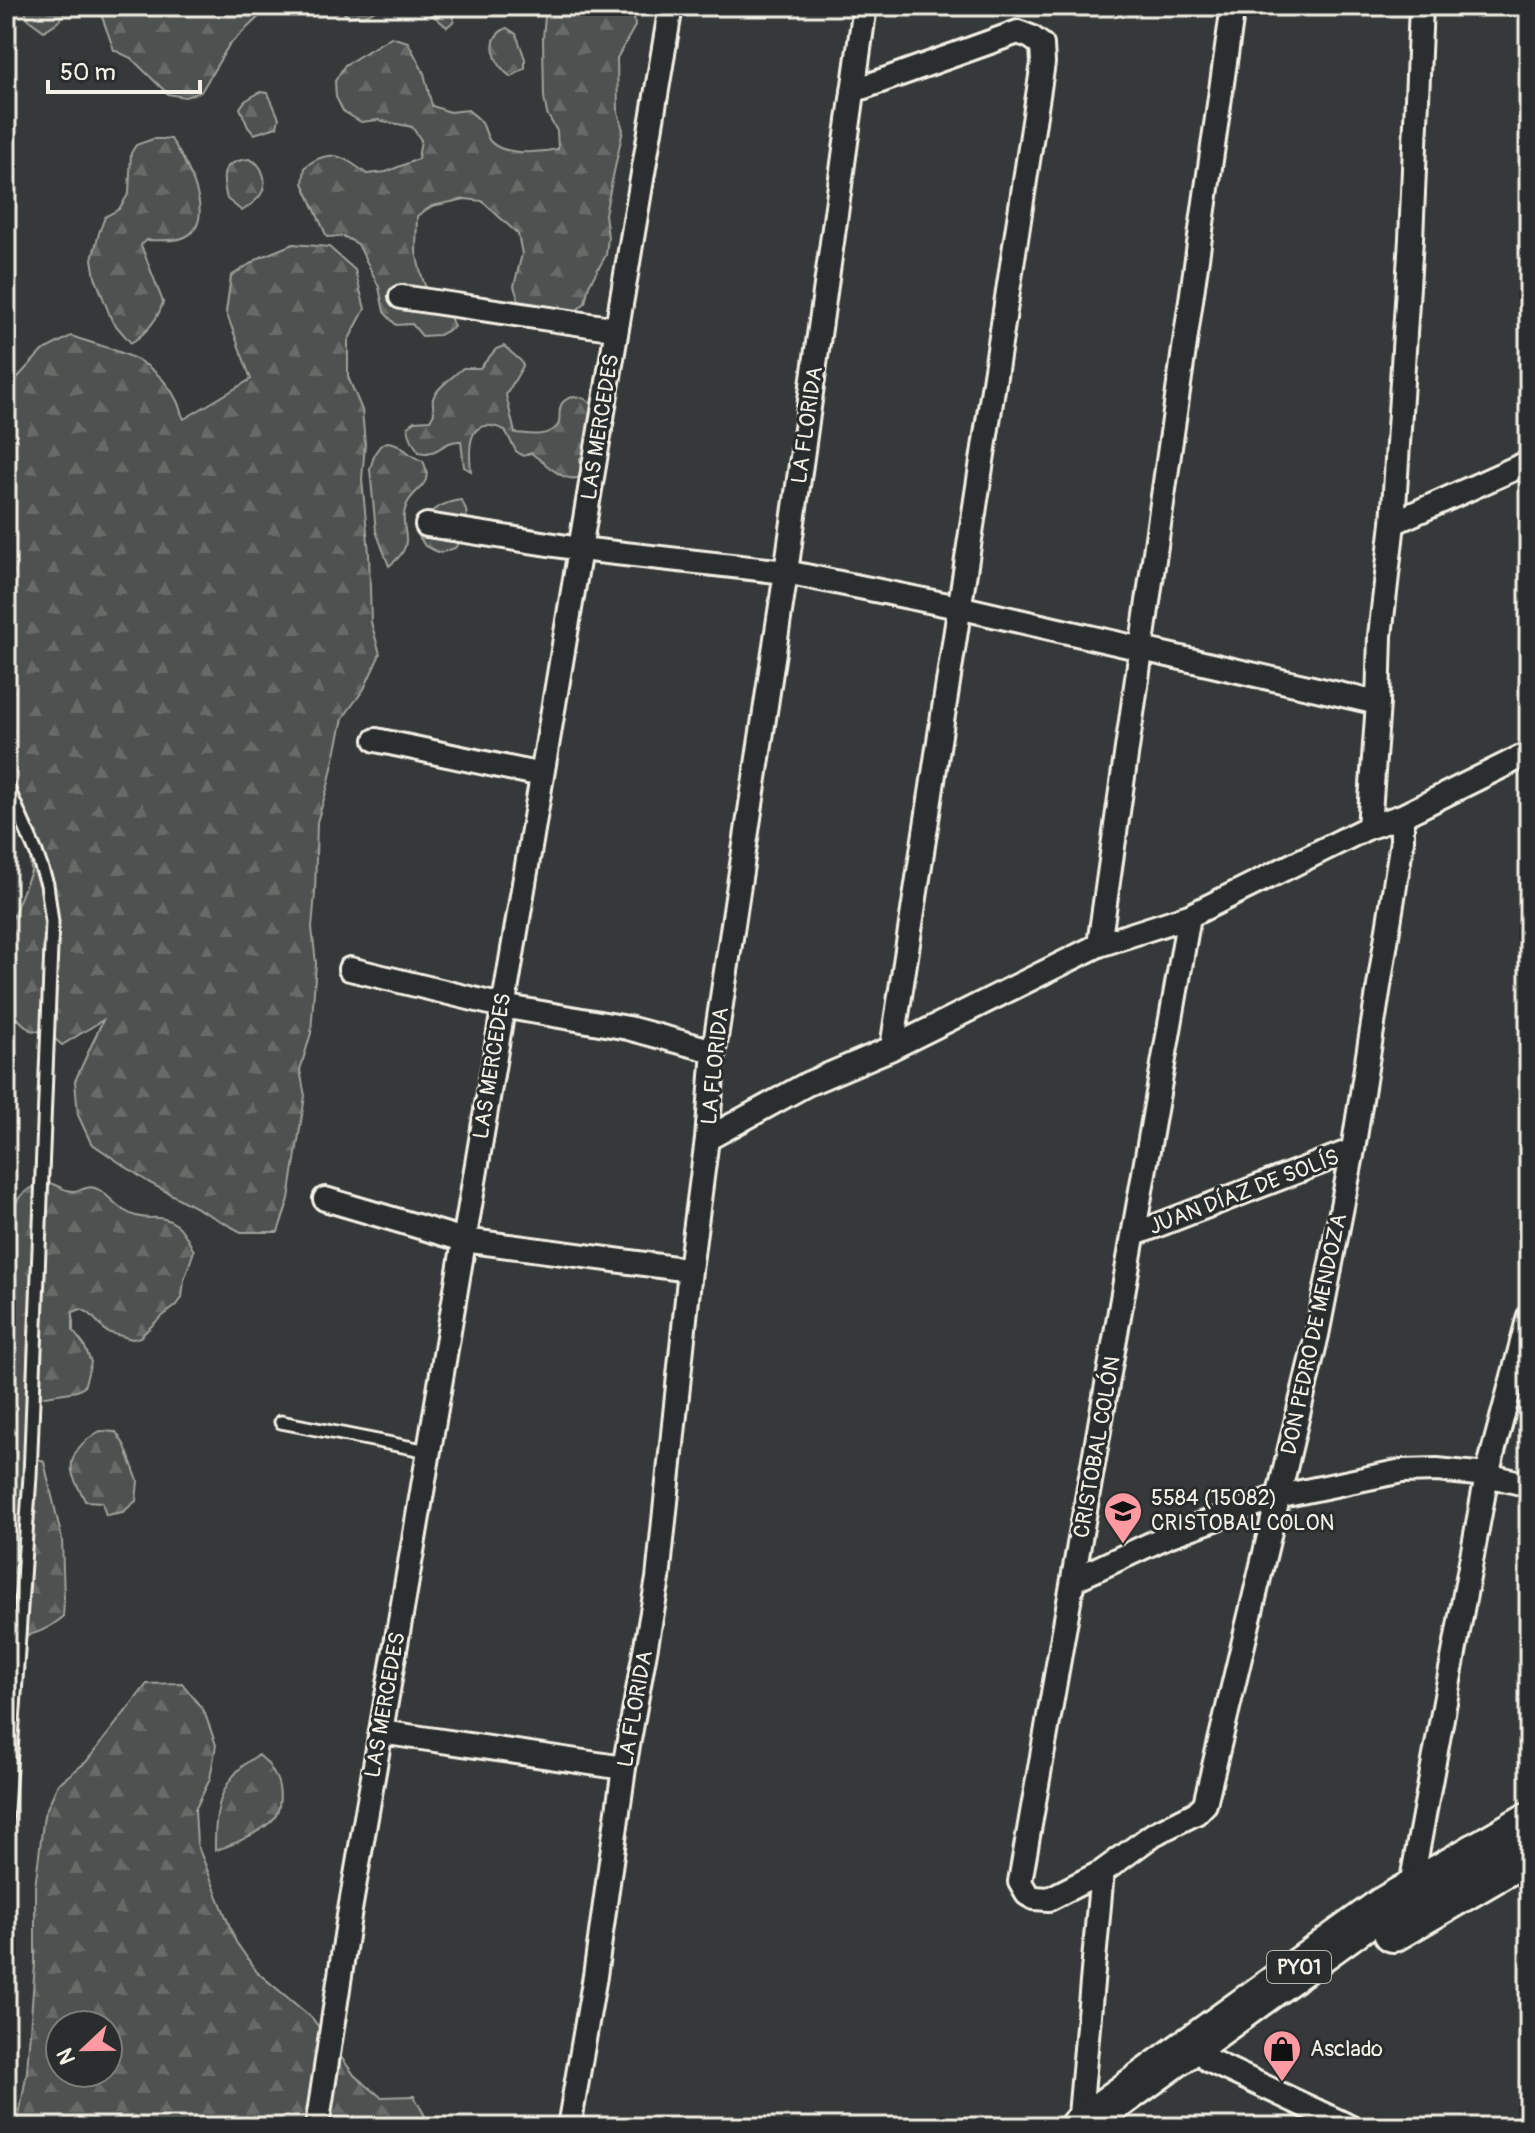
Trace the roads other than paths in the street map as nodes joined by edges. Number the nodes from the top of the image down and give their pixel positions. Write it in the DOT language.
graph roads {
  1 [pos="671,6"];
  2 [pos="865,6"];
  3 [pos="1233,6"];
  4 [pos="1421,6"];
  5 [pos="853,91"];
  6 [pos="401,297"];
  7 [pos="617,329"];
  8 [pos="1529,462"];
  9 [pos="1393,523"];
  10 [pos="427,525"];
  11 [pos="580,549"];
  12 [pos="786,572"];
  13 [pos="958,607"];
  14 [pos="1141,650"];
  15 [pos="1378,703"];
  16 [pos="376,740"];
  17 [pos="1529,753"];
  18 [pos="542,775"];
  19 [pos="7,786"];
  20 [pos="1402,816"];
  21 [pos="1369,827"];
  22 [pos="1189,916"];
  23 [pos="1099,945"];
  24 [pos="350,969"];
  25 [pos="502,1006"];
  26 [pos="892,1048"];
  27 [pos="714,1051"];
  28 [pos="707,1139"];
  29 [pos="1353,1150"];
  30 [pos="325,1199"];
  31 [pos="1135,1234"];
  32 [pos="464,1240"];
  33 [pos="690,1270"];
  34 [pos="1529,1316"];
  35 [pos="281,1422"];
  36 [pos="428,1451"];
  37 [pos="1487,1475"];
  38 [pos="1529,1485"];
  39 [pos="1277,1497"];
  40 [pos="1073,1580"];
  41 [pos="381,1732"];
  42 [pos="624,1768"];
  43 [pos="1529,1822"];
  44 [pos="6,1825"];
  45 [pos="1521,1868"];
  46 [pos="1102,1872"];
  47 [pos="1410,1891"];
  48 [pos="1208,2060"];
  49 [pos="317,2127"];
  50 [pos="569,2127"];
  51 [pos="1079,2127"];
  52 [pos="1116,2127"];
  53 [pos="1350,2127"];
  1 -- 7 [label="street, LAS MERCEDES"];
  2 -- 5 [label="street, LA FLORIDA"];
  3 -- 14 [label="street"];
  4 -- 9 [label="street"];
  5 -- 12 [label="street, LA FLORIDA"];
  5 -- 13 [label="street"];
  6 -- 7 [label="street"];
  7 -- 11 [label="street, LAS MERCEDES"];
  8 -- 9 [label="street"];
  9 -- 15 [label="street"];
  10 -- 11 [label="street"];
  11 -- 12 [label="street"];
  11 -- 18 [label="street, LAS MERCEDES"];
  12 -- 13 [label="street"];
  12 -- 27 [label="street, LA FLORIDA"];
  13 -- 14 [label="street"];
  13 -- 26 [label="street"];
  14 -- 15 [label="street"];
  14 -- 23 [label="street"];
  15 -- 21 [label="street"];
  16 -- 18 [label="street"];
  17 -- 20 [label="street"];
  18 -- 25 [label="street, LAS MERCEDES"];
  19 -- 44 [label="lane"];
  20 -- 21 [label="street"];
  20 -- 29 [label="street, DON PEDRO DE MENDOZA"];
  21 -- 22 [label="street"];
  22 -- 23 [label="street"];
  22 -- 31 [label="street, CRISTOBAL COLÓN"];
  23 -- 26 [label="street"];
  24 -- 25 [label="street"];
  25 -- 27 [label="street"];
  25 -- 32 [label="street, LAS MERCEDES"];
  26 -- 28 [label="street"];
  27 -- 28 [label="street, LA FLORIDA"];
  28 -- 33 [label="street, LA FLORIDA"];
  29 -- 31 [label="street, JUAN DÍAZ DE SOLÍS"];
  29 -- 39 [label="street, DON PEDRO DE MENDOZA"];
  30 -- 32 [label="street"];
  31 -- 40 [label="street, CRISTOBAL COLÓN"];
  32 -- 33 [label="street"];
  32 -- 36 [label="street, LAS MERCEDES"];
  33 -- 42 [label="street, LA FLORIDA"];
  34 -- 37 [label="street"];
  35 -- 36 [label="lane"];
  36 -- 41 [label="street, LAS MERCEDES"];
  37 -- 38 [label="street"];
  37 -- 39 [label="street"];
  37 -- 47 [label="street"];
  39 -- 40 [label="street"];
  39 -- 46 [label="street, DON PEDRO DE MENDOZA"];
  40 -- 46 [label="street, CRISTOBAL COLÓN"];
  41 -- 42 [label="street"];
  41 -- 49 [label="street, LAS MERCEDES"];
  42 -- 50 [label="street, LA FLORIDA"];
  43 -- 47 [label="highway, PY01"];
  45 -- 48 [label="highway, PY01"];
  46 -- 51 [label="street"];
  47 -- 51 [label="highway, PY01"];
  48 -- 52 [label="highway, PY01"];
  48 -- 53 [label="street"];
}
